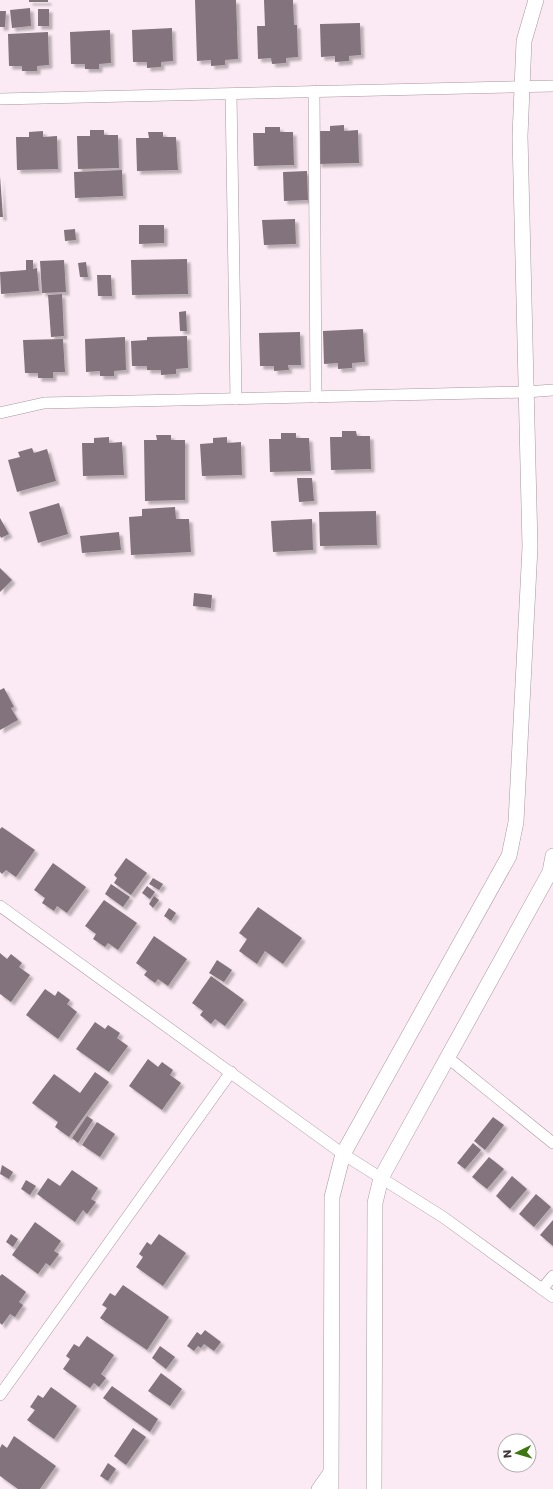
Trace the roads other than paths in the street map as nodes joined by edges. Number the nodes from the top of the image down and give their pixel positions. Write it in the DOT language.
graph roads {
  1 [pos="536,0"];
  2 [pos="553,86"];
  3 [pos="522,87"];
  4 [pos="314,91"];
  5 [pos="231,94"];
  6 [pos="0,99"];
  7 [pos="553,390"];
  8 [pos="526,392"];
  9 [pos="316,397"];
  10 [pos="236,398"];
  11 [pos="0,413"];
  12 [pos="553,856"];
  13 [pos="0,906"];
  14 [pos="447,1057"];
  15 [pos="231,1072"];
  16 [pos="553,1143"];
  17 [pos="343,1154"];
  18 [pos="381,1178"];
  19 [pos="553,1276"];
  20 [pos="542,1289"];
  21 [pos="553,1297"];
  22 [pos="0,1395"];
  23 [pos="331,1469"];
  24 [pos="317,1489"];
  25 [pos="331,1489"];
  26 [pos="374,1489"];
  1 -- 3 [label="street"];
  2 -- 3 [label="street"];
  3 -- 4 [label="street"];
  3 -- 8 [label="street"];
  4 -- 5 [label="street"];
  4 -- 9 [label="street"];
  5 -- 6 [label="street"];
  5 -- 10 [label="street"];
  7 -- 8 [label="street"];
  8 -- 9 [label="street"];
  8 -- 17 [label="street"];
  9 -- 10 [label="street"];
  10 -- 11 [label="street"];
  12 -- 14 [label="street"];
  13 -- 15 [label="street"];
  14 -- 16 [label="street"];
  14 -- 18 [label="street"];
  15 -- 17 [label="street"];
  15 -- 22 [label="street"];
  17 -- 18 [label="street"];
  17 -- 23 [label="street"];
  18 -- 20 [label="street"];
  18 -- 26 [label="street"];
  19 -- 20 [label="street"];
  20 -- 21 [label="street"];
  23 -- 24 [label="street"];
  23 -- 25 [label="street"];
}
